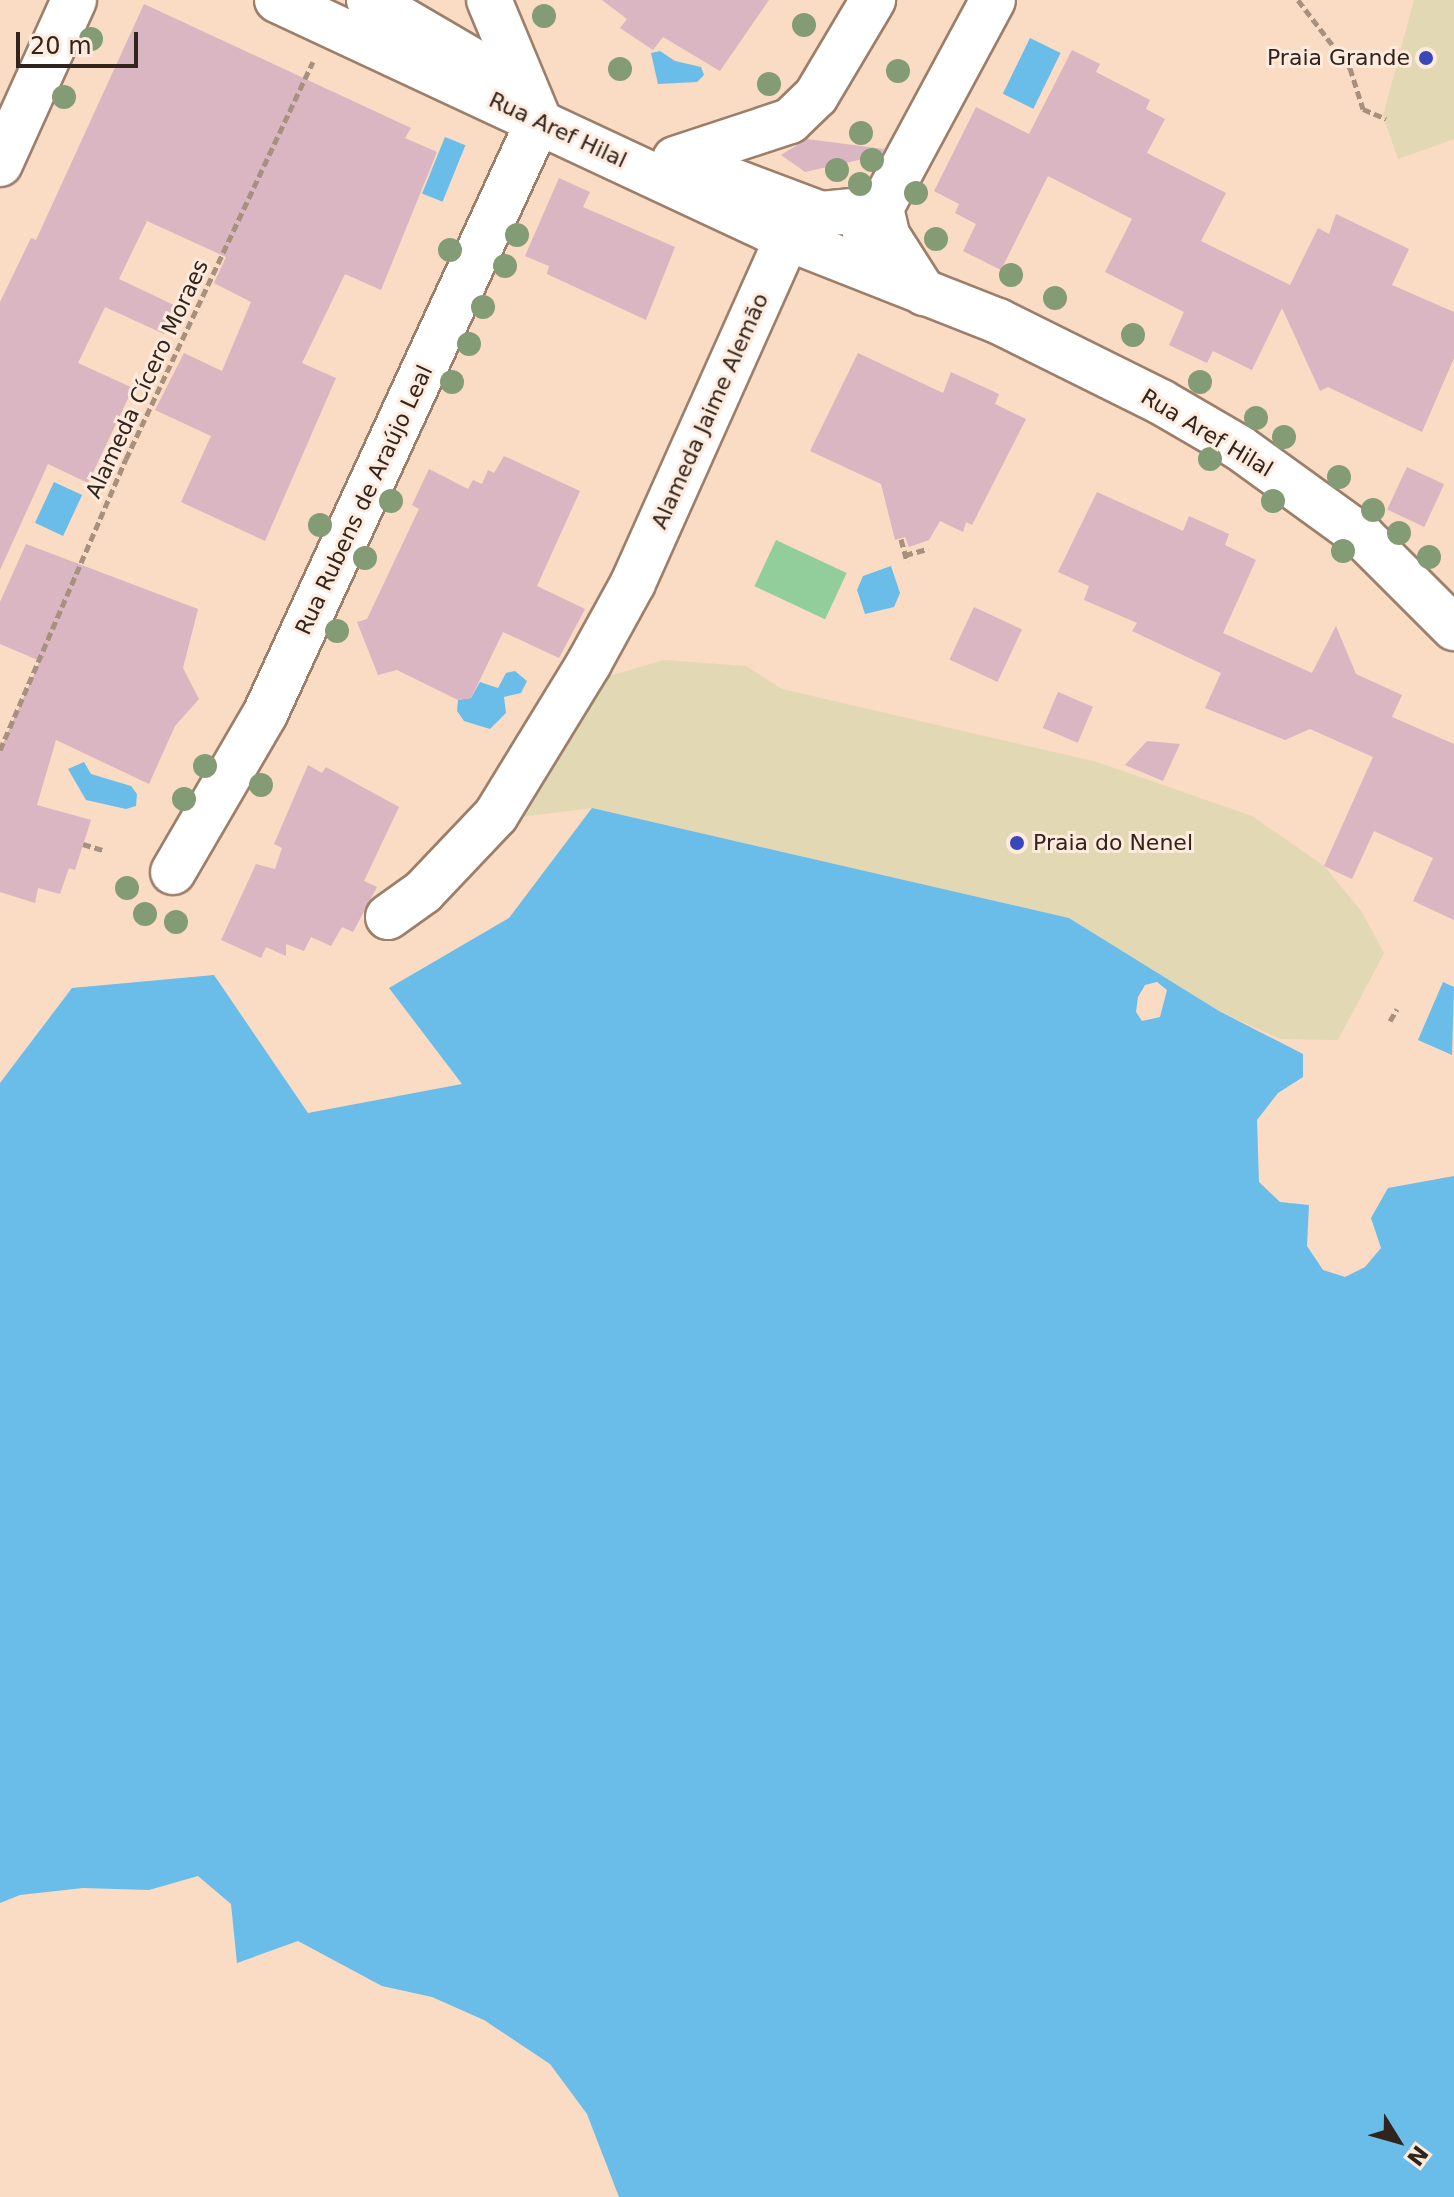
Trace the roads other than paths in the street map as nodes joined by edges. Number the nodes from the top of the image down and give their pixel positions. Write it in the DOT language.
graph roads {
  1 [pos="74,0"];
  2 [pos="277,0"];
  3 [pos="369,0"];
  4 [pos="489,0"];
  5 [pos="873,0"];
  6 [pos="993,0"];
  7 [pos="340,12"];
  8 [pos="534,107"];
  9 [pos="675,159"];
  10 [pos="0,164"];
  11 [pos="881,208"];
  12 [pos="787,238"];
  13 [pos="839,258"];
  14 [pos="924,293"];
  15 [pos="1454,628"];
  16 [pos="173,872"];
  17 [pos="388,917"];
  1 -- 10 [label="street"];
  2 -- 7 [label="street, Rua Aref Hilal"];
  3 -- 8 [label="street, Rua Aref Hilal"];
  4 -- 8 [label="street"];
  5 -- 9 [label="street"];
  6 -- 11 [label="street"];
  7 -- 8 [label="street, Rua Aref Hilal"];
  8 -- 9 [label="street, Rua Aref Hilal"];
  8 -- 12 [label="street, Rua Aref Hilal"];
  8 -- 16 [label="street, Rua Rubens de Araújo Leal"];
  9 -- 11 [label="street, Rua Aref Hilal"];
  11 -- 13 [label="street"];
  11 -- 14 [label="street"];
  12 -- 13 [label="street, Rua Aref Hilal"];
  12 -- 17 [label="street, Alameda Jaime Alemão"];
  13 -- 14 [label="street, Rua Aref Hilal"];
  14 -- 15 [label="street, Rua Aref Hilal"];
}
